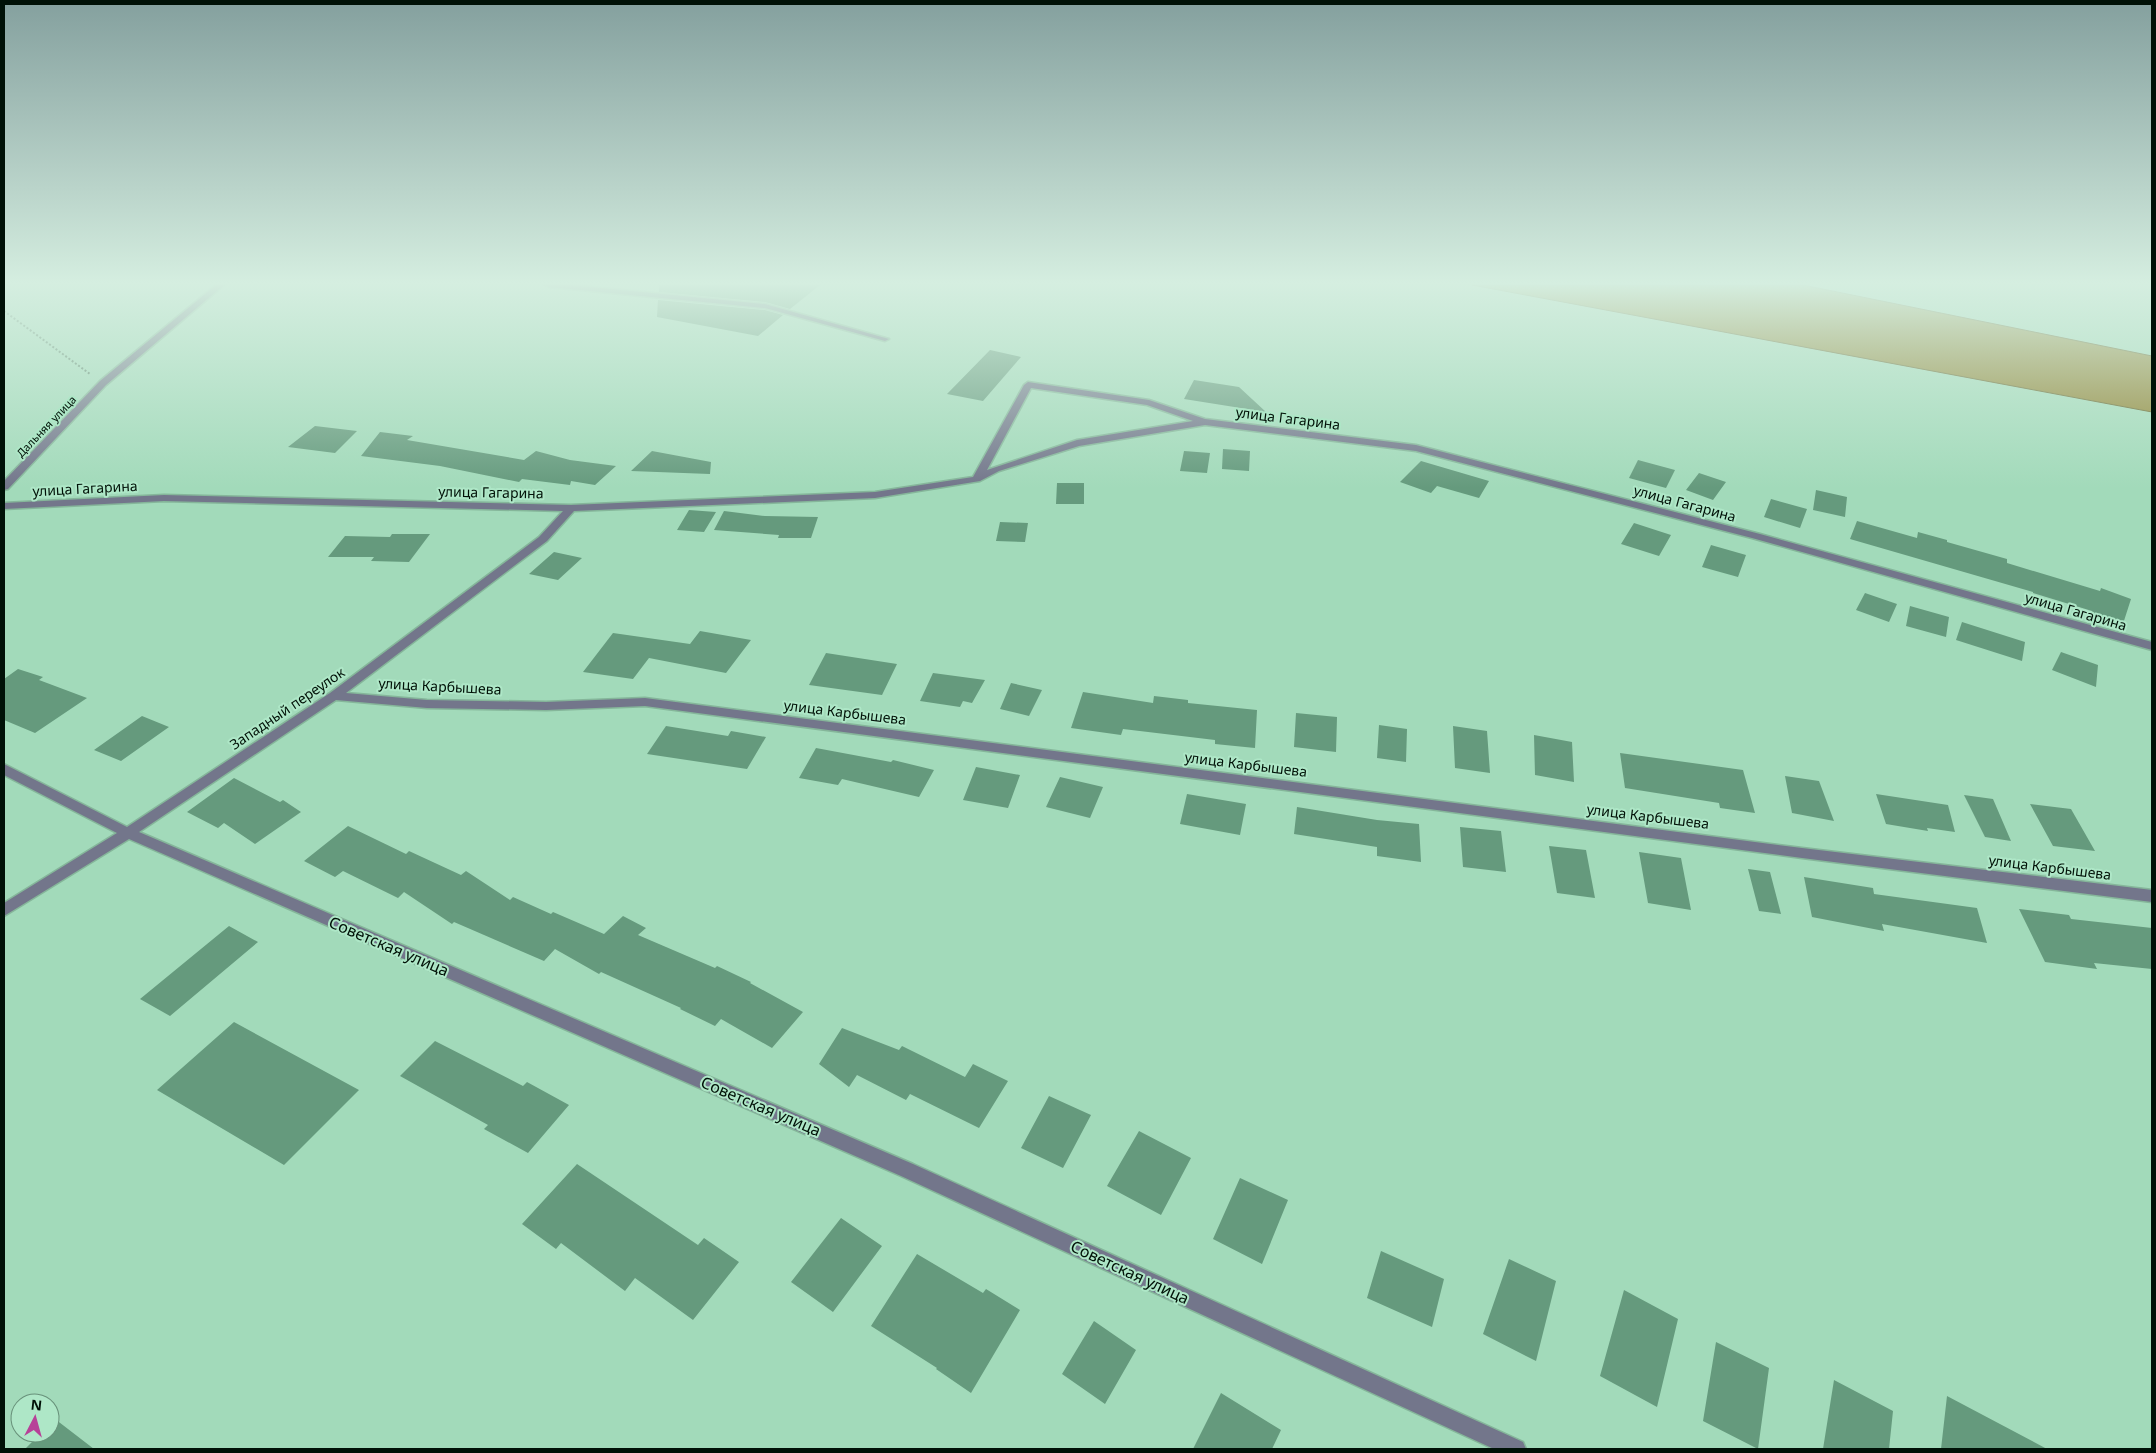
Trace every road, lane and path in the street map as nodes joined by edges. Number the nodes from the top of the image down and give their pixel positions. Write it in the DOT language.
graph roads {
  1 [pos="61,353"];
  2 [pos="141,353"];
  3 [pos="104,384"];
  4 [pos="1204,422"];
  5 [pos="977,479"];
  6 [pos="4,487"];
  7 [pos="4,506"];
  8 [pos="571,508"];
  9 [pos="2152,646"];
  10 [pos="334,696"];
  11 [pos="4,769"];
  12 [pos="128,833"];
  13 [pos="2152,896"];
  14 [pos="4,910"];
  15 [pos="1516,1449"];
  1 -- 3 [label="path"];
  2 -- 3 [label="street, Дальняя улица"];
  3 -- 6 [label="street, Дальняя улица"];
  4 -- 5 [label="street, улица Гагарина"];
  4 -- 5 [label="street, улица Гагарина"];
  4 -- 9 [label="street, улица Гагарина"];
  5 -- 8 [label="street, улица Гагарина"];
  7 -- 8 [label="street, улица Гагарина"];
  8 -- 10 [label="street, Западный переулок"];
  10 -- 12 [label="street, Западный переулок"];
  10 -- 13 [label="street, улица Карбышева"];
  11 -- 12 [label="street, Советская улица"];
  12 -- 14 [label="street, Западный переулок"];
  12 -- 15 [label="street, Советская улица"];
}
